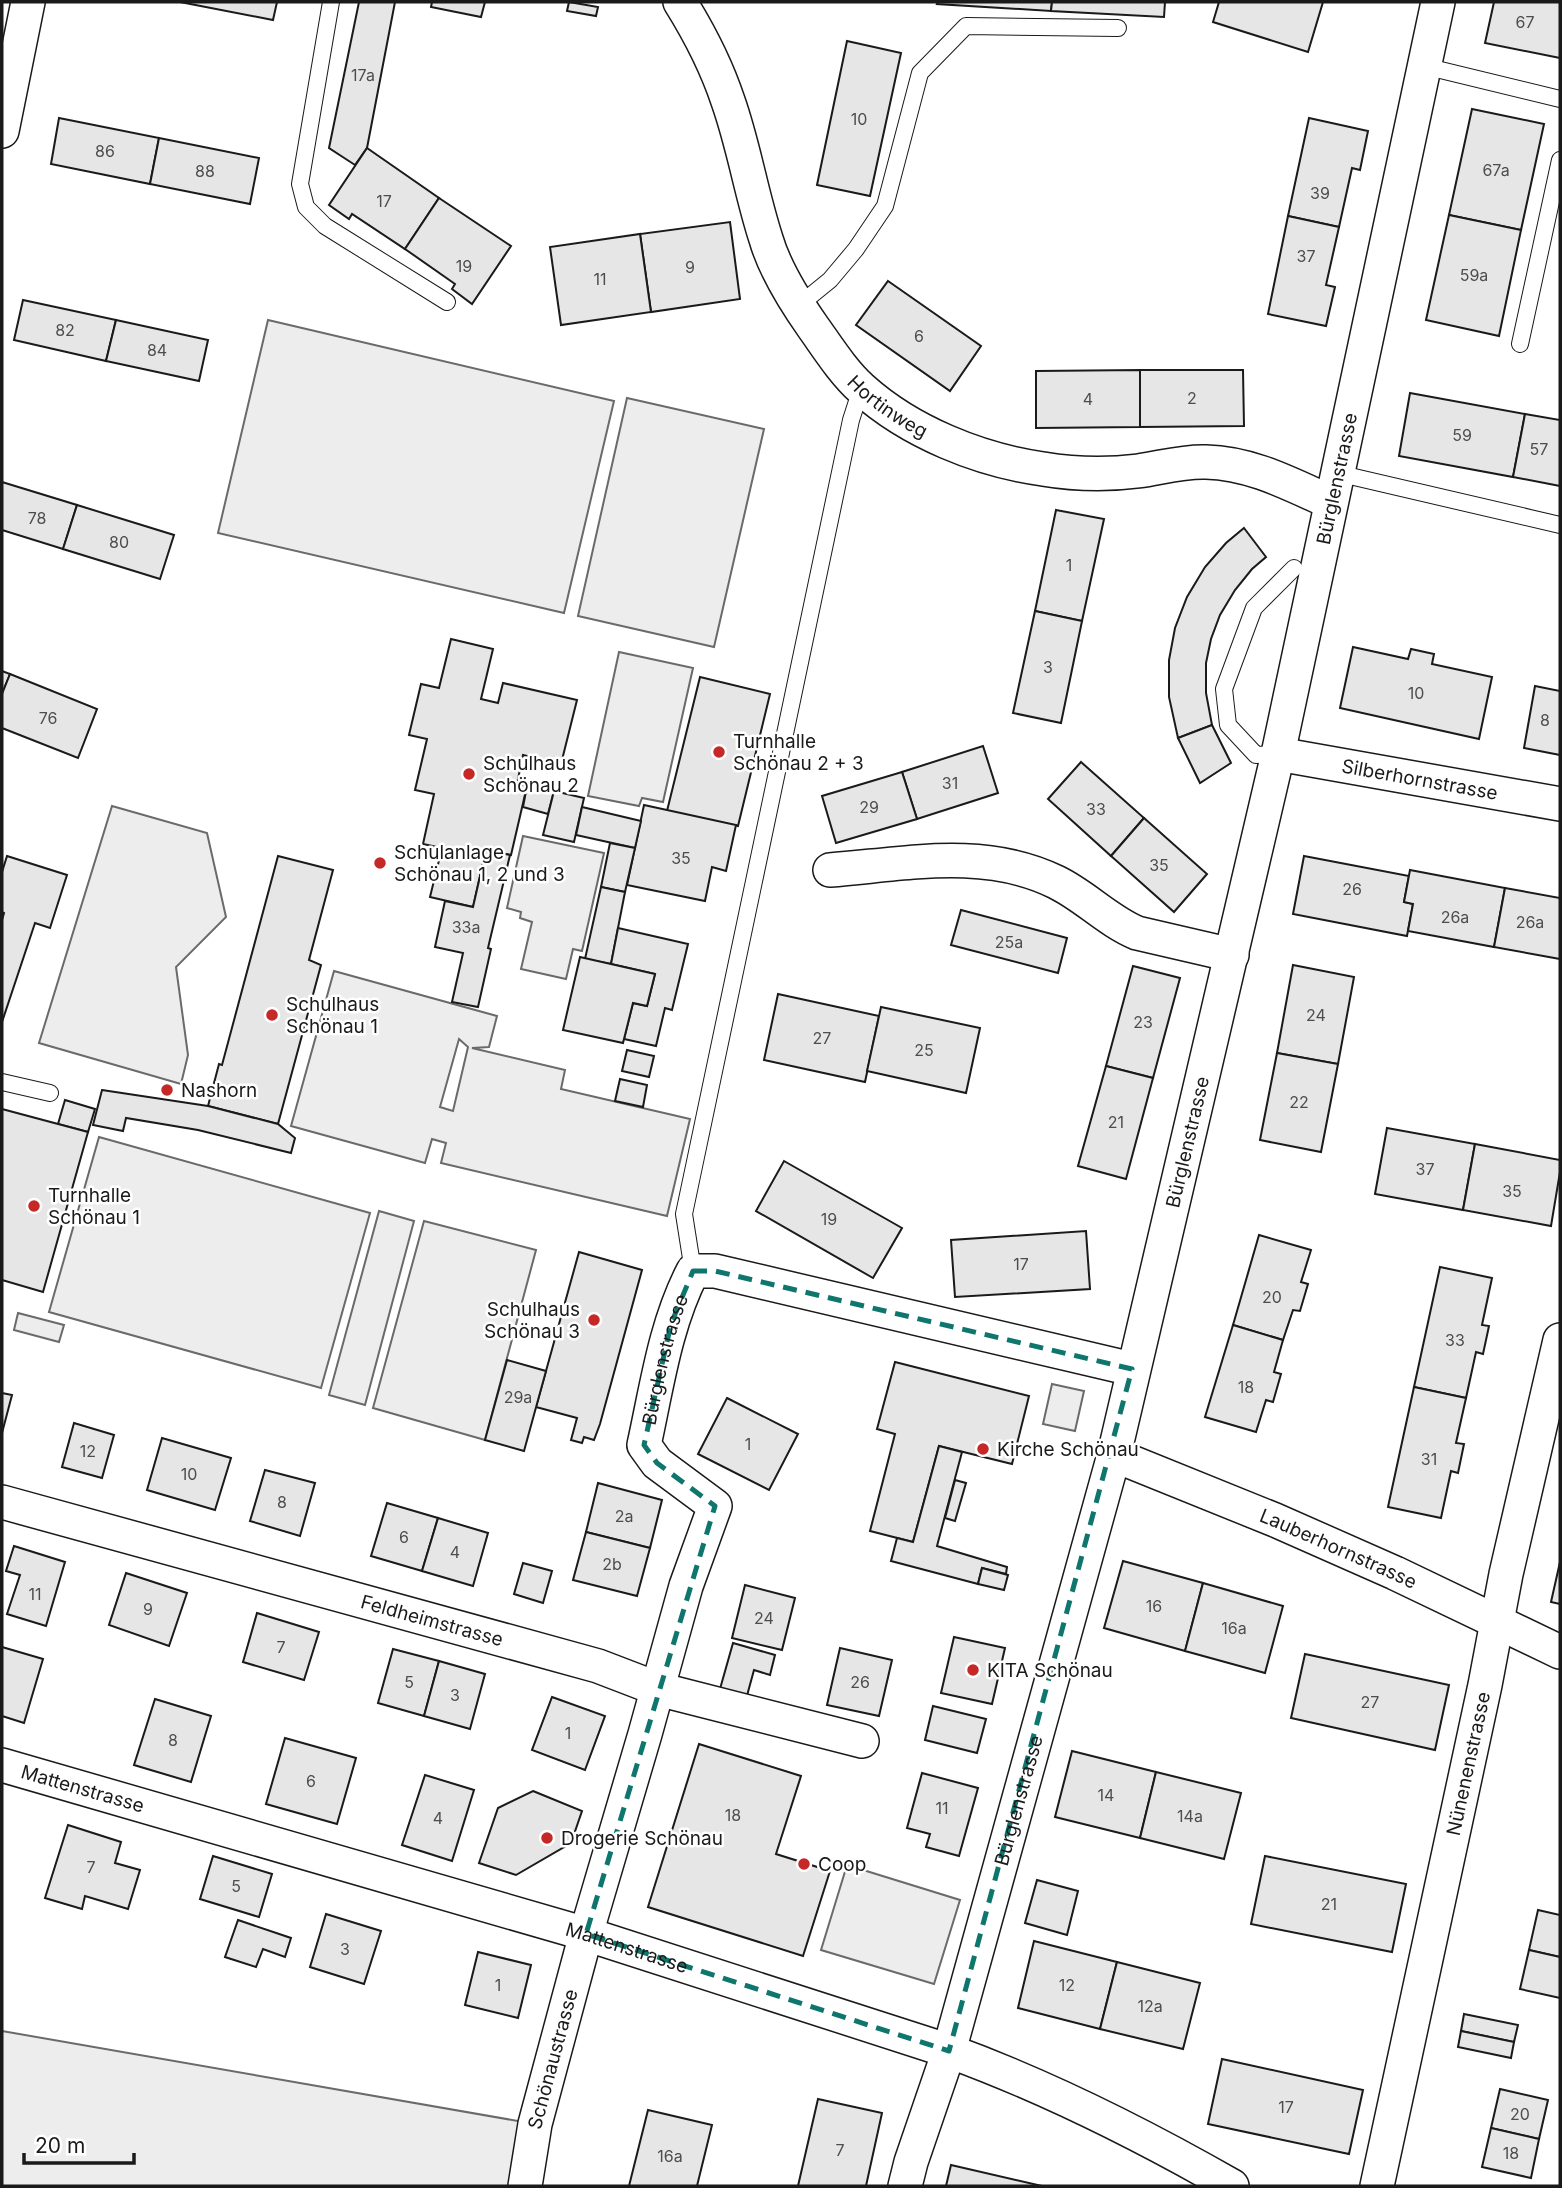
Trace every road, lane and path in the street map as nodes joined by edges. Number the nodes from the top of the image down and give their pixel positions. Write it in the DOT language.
graph roads {
  1 [pos="28,2"];
  2 [pos="331,2"];
  3 [pos="680,2"];
  4 [pos="1438,2"];
  5 [pos="1118,29"];
  6 [pos="1424,66"];
  7 [pos="1560,99"];
  8 [pos="2,131"];
  9 [pos="1560,160"];
  10 [pos="447,302"];
  11 [pos="798,306"];
  12 [pos="1520,344"];
  13 [pos="862,389"];
  14 [pos="1334,488"];
  15 [pos="1560,525"];
  16 [pos="1294,568"];
  17 [pos="1278,754"];
  18 [pos="1560,804"];
  19 [pos="830,870"];
  20 [pos="1232,955"];
  21 [pos="2,1082"];
  22 [pos="50,1093"];
  23 [pos="693,1271"];
  24 [pos="1560,1340"];
  25 [pos="1132,1369"];
  26 [pos="1114,1455"];
  27 [pos="2,1502"];
  28 [pos="1497,1622"];
  29 [pos="1560,1652"];
  30 [pos="658,1689"];
  31 [pos="862,1741"];
  32 [pos="2,1765"];
  33 [pos="586,1934"];
  34 [pos="949,2051"];
  35 [pos="525,2186"];
  36 [pos="905,2186"];
  37 [pos="1232,2186"];
  38 [pos="1377,2186"];
  1 -- 8 [label="street"];
  2 -- 10 [label="lane"];
  3 -- 11 [label="street, Hortinweg"];
  4 -- 6 [label="street, Bürglenstrasse"];
  5 -- 11 [label="lane"];
  6 -- 7 [label="lane"];
  6 -- 14 [label="street, Bürglenstrasse"];
  9 -- 12 [label="lane"];
  11 -- 13 [label="street, Hortinweg"];
  13 -- 14 [label="street, Hortinweg"];
  13 -- 23 [label="lane"];
  14 -- 15 [label="lane"];
  14 -- 17 [label="street, Bürglenstrasse"];
  16 -- 17 [label="lane"];
  17 -- 18 [label="street, Silberhornstrasse"];
  17 -- 20 [label="street, Bürglenstrasse"];
  19 -- 20 [label="street"];
  20 -- 25 [label="street, Bürglenstrasse"];
  21 -- 22 [label="lane"];
  23 -- 25 [label="street, Bürglenstrasse"];
  23 -- 30 [label="street, Bürglenstrasse"];
  24 -- 28 [label="street, Nünenenstrasse"];
  25 -- 26 [label="street, Bürglenstrasse"];
  26 -- 28 [label="street, Lauberhornstrasse"];
  26 -- 34 [label="street, Bürglenstrasse"];
  27 -- 30 [label="street, Feldheimstrasse"];
  28 -- 29 [label="street, Lauberhornstrasse"];
  28 -- 38 [label="street, Nünenenstrasse"];
  30 -- 31 [label="street, Feldheimstrasse"];
  30 -- 33 [label="street, Bürglenstrasse"];
  32 -- 33 [label="street, Mattenstrasse"];
  33 -- 34 [label="street, Mattenstrasse"];
  33 -- 35 [label="street, Schönaustrasse"];
  34 -- 36 [label="street, Bürglenstrasse"];
  34 -- 37 [label="street, Mattenstrasse"];
}
